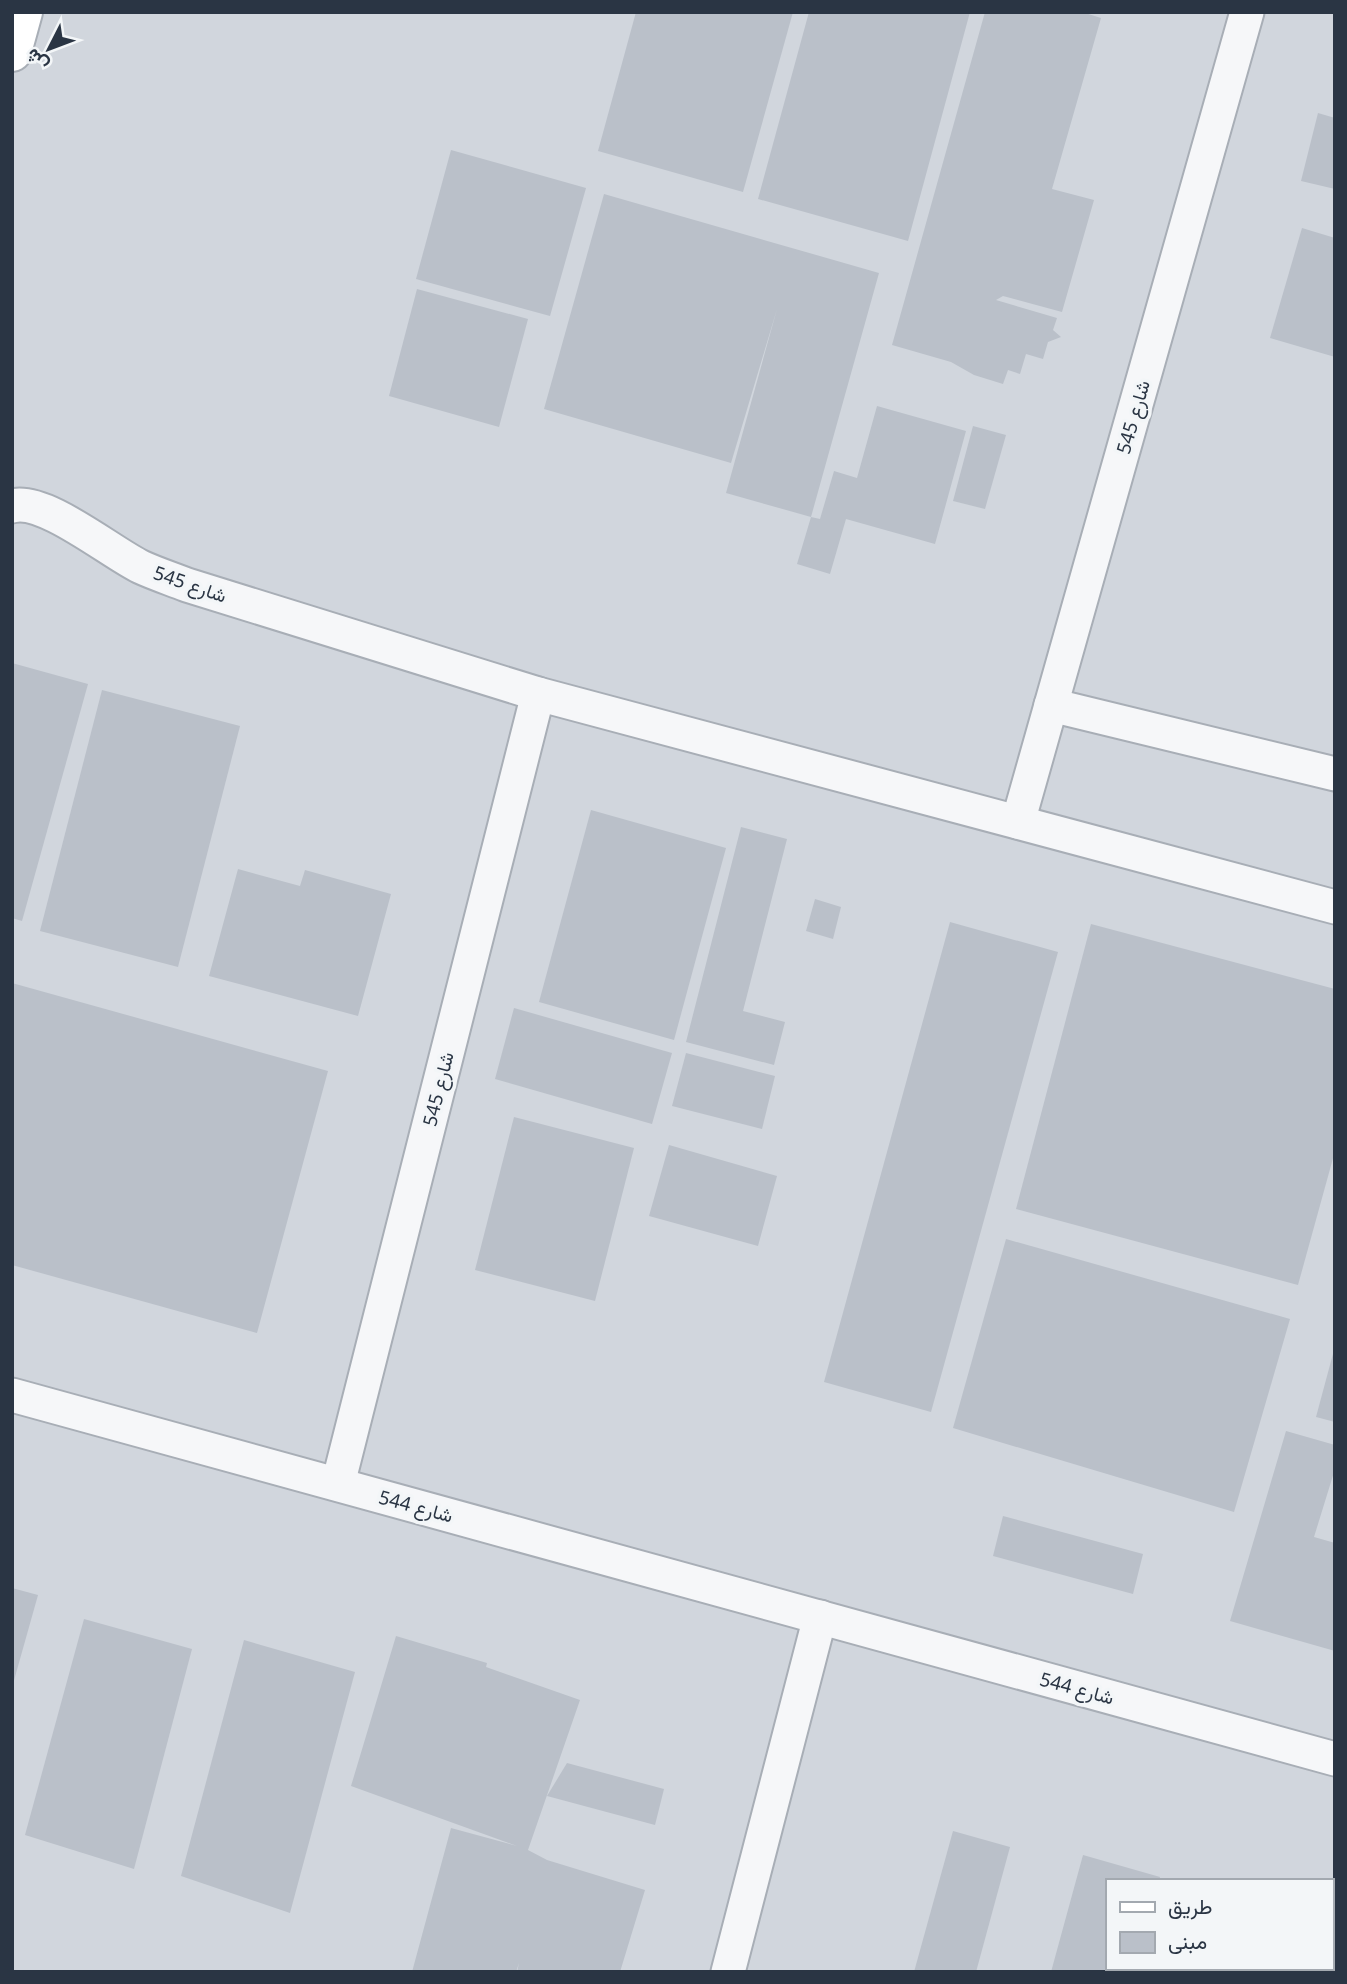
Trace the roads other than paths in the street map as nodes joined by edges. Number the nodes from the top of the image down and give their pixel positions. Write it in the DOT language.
graph roads {
  1 [pos="23,12"];
  2 [pos="1247,12"];
  3 [pos="12,52"];
  4 [pos="12,506"];
  5 [pos="538,694"];
  6 [pos="1051,705"];
  7 [pos="1335,774"];
  8 [pos="1018,822"];
  9 [pos="1335,907"];
  10 [pos="12,1395"];
  11 [pos="338,1484"];
  12 [pos="820,1617"];
  13 [pos="1335,1759"];
  14 [pos="728,1972"];
  1 -- 3 [label="street"];
  2 -- 6 [label="street, شارع 545"];
  4 -- 5 [label="street, شارع 545"];
  5 -- 8 [label="street, شارع 545"];
  5 -- 11 [label="street, شارع 545"];
  6 -- 7 [label="street"];
  6 -- 8 [label="street, شارع 545"];
  8 -- 9 [label="street, شارع 545"];
  10 -- 11 [label="street, شارع 544"];
  11 -- 12 [label="street, شارع 544"];
  12 -- 13 [label="street, شارع 544"];
  12 -- 14 [label="street"];
}
